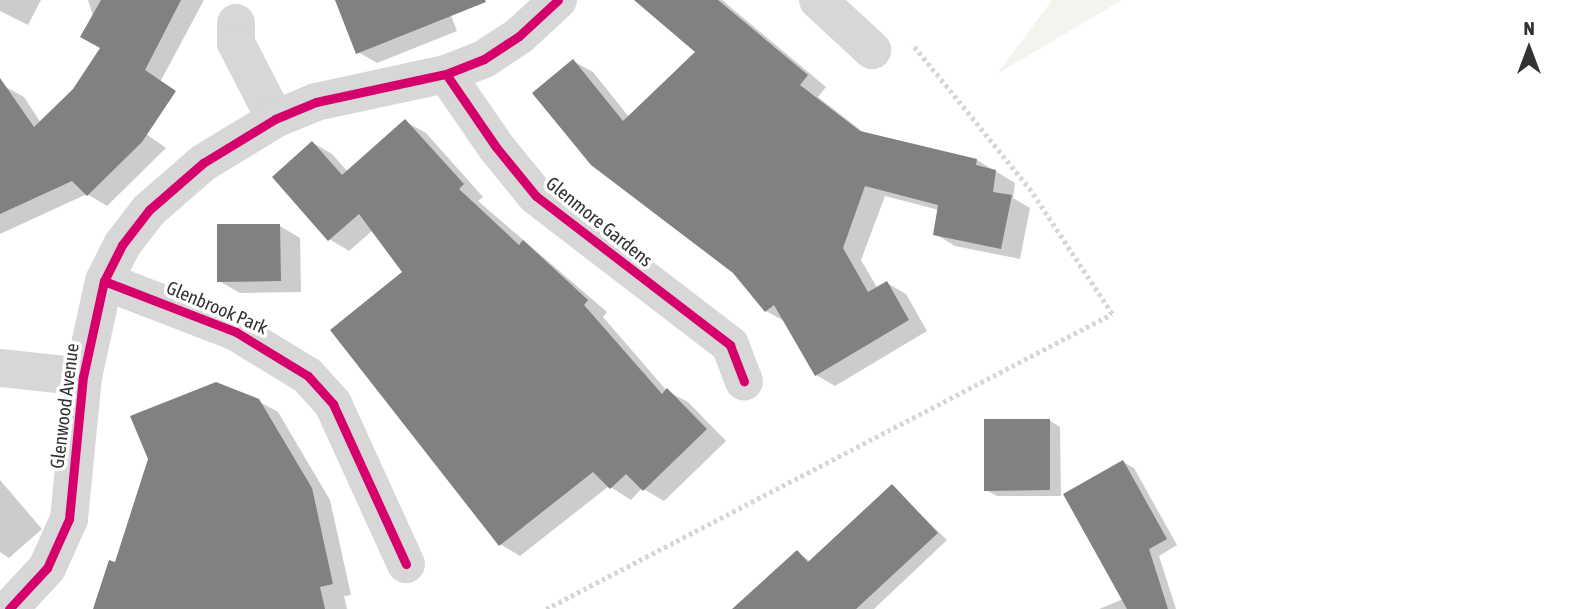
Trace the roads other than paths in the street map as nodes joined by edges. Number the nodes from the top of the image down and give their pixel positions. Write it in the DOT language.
graph roads {
  1 [pos="558,0"];
  2 [pos="818,0"];
  3 [pos="236,23"];
  4 [pos="872,50"];
  5 [pos="446,74"];
  6 [pos="275,119"];
  7 [pos="104,281"];
  8 [pos="0,368"];
  9 [pos="83,377"];
  10 [pos="744,381"];
  11 [pos="406,564"];
  12 [pos="9,609"];
  1 -- 5 [label="street, Glenwood Avenue"];
  2 -- 4 [label="street"];
  3 -- 6 [label="street"];
  5 -- 6 [label="street, Glenwood Avenue"];
  5 -- 10 [label="street, Glenmore Gardens"];
  6 -- 7 [label="street, Glenwood Avenue"];
  7 -- 9 [label="street, Glenwood Avenue"];
  7 -- 11 [label="street, Glenbrook Park"];
  8 -- 9 [label="street, Glenwood Avenue"];
  9 -- 12 [label="street, Glenwood Avenue"];
}
